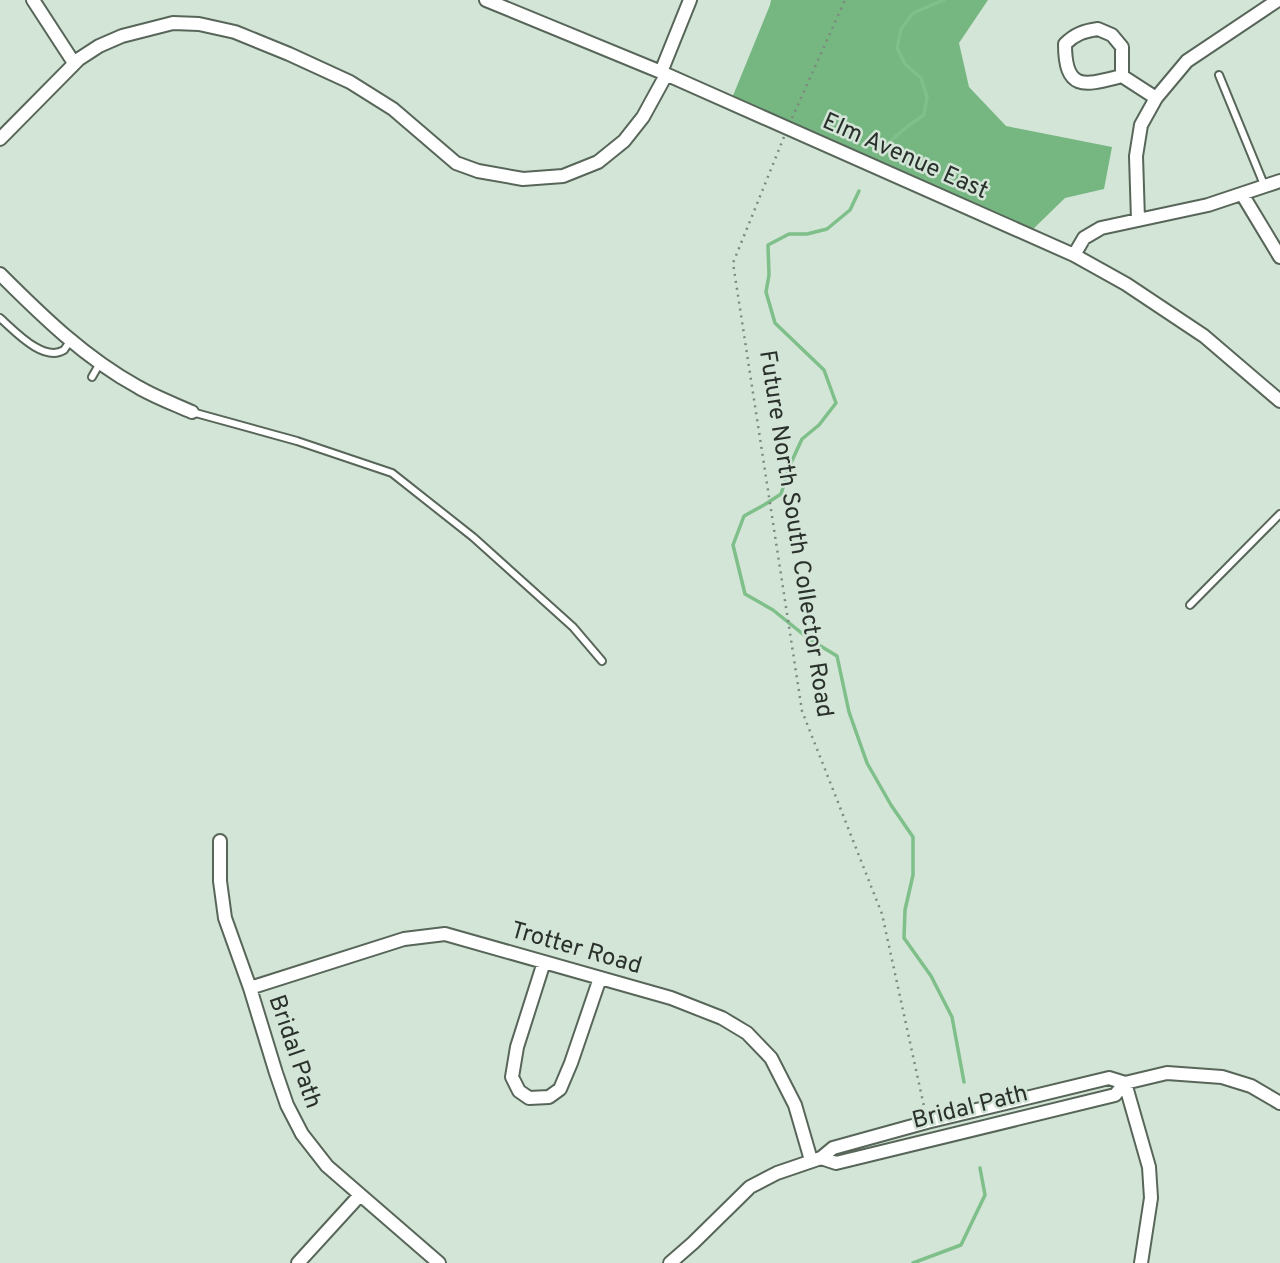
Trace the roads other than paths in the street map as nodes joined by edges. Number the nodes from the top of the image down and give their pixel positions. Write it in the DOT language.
graph roads {
  1 [pos="33,0"];
  2 [pos="486,0"];
  3 [pos="690,0"];
  4 [pos="1278,0"];
  5 [pos="74,63"];
  6 [pos="663,74"];
  7 [pos="1219,75"];
  8 [pos="1122,76"];
  9 [pos="1156,98"];
  10 [pos="0,139"];
  11 [pos="1280,181"];
  12 [pos="1265,187"];
  13 [pos="1242,194"];
  14 [pos="1138,220"];
  15 [pos="1074,255"];
  16 [pos="1280,257"];
  17 [pos="0,274"];
  18 [pos="0,318"];
  19 [pos="71,341"];
  20 [pos="100,363"];
  21 [pos="92,377"];
  22 [pos="1280,401"];
  23 [pos="192,412"];
  24 [pos="1280,514"];
  25 [pos="1190,605"];
  26 [pos="602,661"];
  27 [pos="220,841"];
  28 [pos="544,962"];
  29 [pos="600,978"];
  30 [pos="250,988"];
  31 [pos="1125,1083"];
  32 [pos="1280,1103"];
  33 [pos="816,1159"];
  34 [pos="359,1195"];
  35 [pos="298,1263"];
  36 [pos="439,1263"];
  37 [pos="670,1263"];
  38 [pos="1141,1263"];
  1 -- 5 [label="street"];
  2 -- 6 [label="street, Elm Avenue East"];
  3 -- 6 [label="street"];
  4 -- 9 [label="street"];
  5 -- 6 [label="street"];
  5 -- 10 [label="street"];
  6 -- 15 [label="street, Elm Avenue East"];
  7 -- 12 [label="lane"];
  8 -- 8 [label="street"];
  8 -- 9 [label="street"];
  9 -- 14 [label="street"];
  11 -- 12 [label="street"];
  12 -- 13 [label="street"];
  13 -- 14 [label="street"];
  13 -- 16 [label="street"];
  14 -- 15 [label="street"];
  15 -- 22 [label="street, Elm Avenue East"];
  17 -- 19 [label="street"];
  18 -- 19 [label="lane"];
  19 -- 20 [label="street"];
  20 -- 21 [label="lane"];
  20 -- 23 [label="street"];
  23 -- 26 [label="lane"];
  24 -- 25 [label="lane"];
  27 -- 30 [label="street, Bridal Path"];
  28 -- 29 [label="street, Trotter Road"];
  28 -- 29 [label="street"];
  28 -- 30 [label="street, Trotter Road"];
  29 -- 33 [label="street, Trotter Road"];
  30 -- 34 [label="street, Bridal Path"];
  31 -- 32 [label="street, Bridal Path"];
  31 -- 33 [label="street, Bridal Path"];
  31 -- 33 [label="street, Bridal Path"];
  31 -- 38 [label="street"];
  33 -- 37 [label="street, Bridal Path"];
  34 -- 35 [label="street"];
  34 -- 36 [label="street, Bridal Path"];
}
